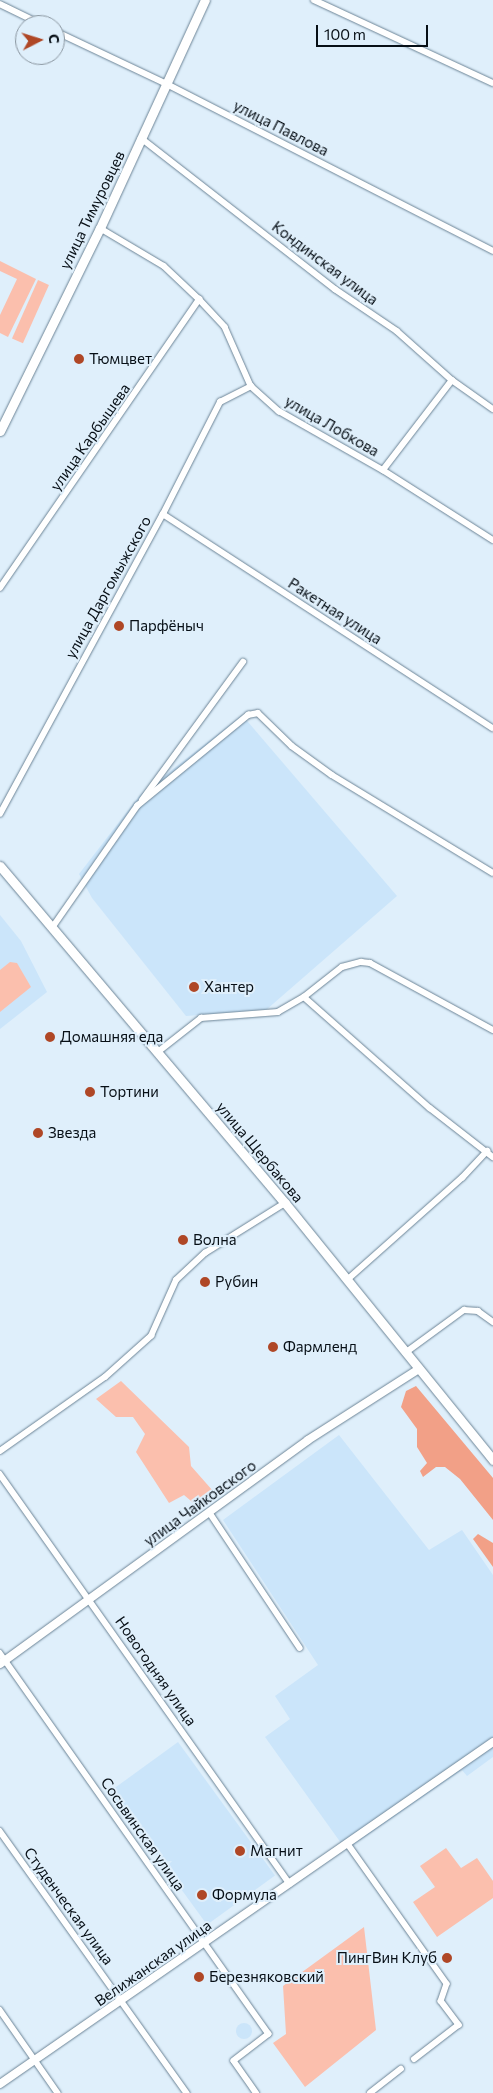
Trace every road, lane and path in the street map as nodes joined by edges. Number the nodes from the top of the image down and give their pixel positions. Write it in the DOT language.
graph roads {
  1 [pos="205,0"];
  2 [pos="314,0"];
  3 [pos="0,4"];
  4 [pos="23,15"];
  5 [pos="65,35"];
  6 [pos="493,83"];
  7 [pos="166,84"];
  8 [pos="141,138"];
  9 [pos="100,228"];
  10 [pos="493,252"];
  11 [pos="199,299"];
  12 [pos="452,380"];
  13 [pos="251,386"];
  14 [pos="493,409"];
  15 [pos="0,431"];
  16 [pos="383,470"];
  17 [pos="163,514"];
  18 [pos="493,540"];
  19 [pos="0,588"];
  20 [pos="243,662"];
  21 [pos="493,728"];
  22 [pos="138,806"];
  23 [pos="0,814"];
  24 [pos="0,866"];
  25 [pos="493,874"];
  26 [pos="52,928"];
  27 [pos="304,996"];
  28 [pos="493,1030"];
  29 [pos="158,1052"];
  30 [pos="486,1151"];
  31 [pos="493,1157"];
  32 [pos="285,1203"];
  33 [pos="347,1280"];
  34 [pos="493,1322"];
  35 [pos="405,1352"];
  36 [pos="418,1369"];
  37 [pos="0,1451"];
  38 [pos="493,1460"];
  39 [pos="0,1474"];
  40 [pos="210,1513"];
  41 [pos="90,1600"];
  42 [pos="300,1648"];
  43 [pos="0,1653"];
  44 [pos="3,1662"];
  45 [pos="493,1742"];
  46 [pos="0,1831"];
  47 [pos="348,1844"];
  48 [pos="290,1884"];
  49 [pos="206,1944"];
  50 [pos="122,2002"];
  51 [pos="0,2010"];
  52 [pos="415,2059"];
  53 [pos="35,2060"];
  54 [pos="401,2070"];
  55 [pos="0,2084"];
  56 [pos="58,2093"];
  57 [pos="187,2093"];
  58 [pos="256,2093"];
  59 [pos="370,2093"];
  1 -- 7 [label="main road, улица Тимуровцев"];
  2 -- 6 [label="street"];
  3 -- 4 [label="street"];
  5 -- 7 [label="street, улица Павлова"];
  7 -- 8 [label="main road, улица Тимуровцев"];
  7 -- 10 [label="street, улица Павлова"];
  8 -- 9 [label="main road, улица Тимуровцев"];
  8 -- 12 [label="street, Кондинская улица"];
  9 -- 11 [label="street, улица Лобкова"];
  9 -- 15 [label="main road, улица Тимуровцев"];
  11 -- 13 [label="street, улица Лобкова"];
  11 -- 19 [label="street, улица Карбышева"];
  12 -- 14 [label="street, Кондинская улица"];
  12 -- 16 [label="street"];
  13 -- 16 [label="street, улица Лобкова"];
  13 -- 17 [label="street, улица Даргомыжского"];
  16 -- 18 [label="street, улица Лобкова"];
  17 -- 21 [label="street, Ракетная улица"];
  17 -- 23 [label="street, улица Даргомыжского"];
  20 -- 22 [label="street"];
  22 -- 25 [label="street"];
  22 -- 26 [label="street"];
  24 -- 26 [label="main road, улица Щербакова"];
  26 -- 29 [label="main road, улица Щербакова"];
  27 -- 28 [label="street"];
  27 -- 29 [label="street"];
  27 -- 30 [label="street"];
  29 -- 32 [label="main road, улица Щербакова"];
  30 -- 31 [label="street"];
  30 -- 33 [label="street"];
  32 -- 33 [label="main road, улица Щербакова"];
  32 -- 37 [label="street"];
  33 -- 35 [label="main road, улица Щербакова"];
  34 -- 35 [label="street"];
  35 -- 36 [label="main road, улица Щербакова"];
  36 -- 38 [label="main road, улица Щербакова"];
  36 -- 40 [label="street, улица Чайковского"];
  39 -- 41 [label="street, Новогодняя улица"];
  40 -- 41 [label="street, улица Чайковского"];
  40 -- 42 [label="street"];
  41 -- 44 [label="street, улица Чайковского"];
  41 -- 48 [label="street, Новогодняя улица"];
  43 -- 44 [label="street, Сосьвинская улица"];
  44 -- 49 [label="street, Сосьвинская улица"];
  45 -- 47 [label="street, Велижанская улица"];
  46 -- 50 [label="street, Студенческая улица"];
  47 -- 48 [label="street, Велижанская улица"];
  47 -- 52 [label="street"];
  48 -- 49 [label="street, Велижанская улица"];
  49 -- 50 [label="street, Велижанская улица"];
  49 -- 58 [label="street, Сосьвинская улица"];
  50 -- 53 [label="street, Велижанская улица"];
  50 -- 57 [label="street, Студенческая улица"];
  51 -- 53 [label="street"];
  53 -- 55 [label="street, Велижанская улица"];
  53 -- 56 [label="street"];
  54 -- 59 [label="street"];
}
